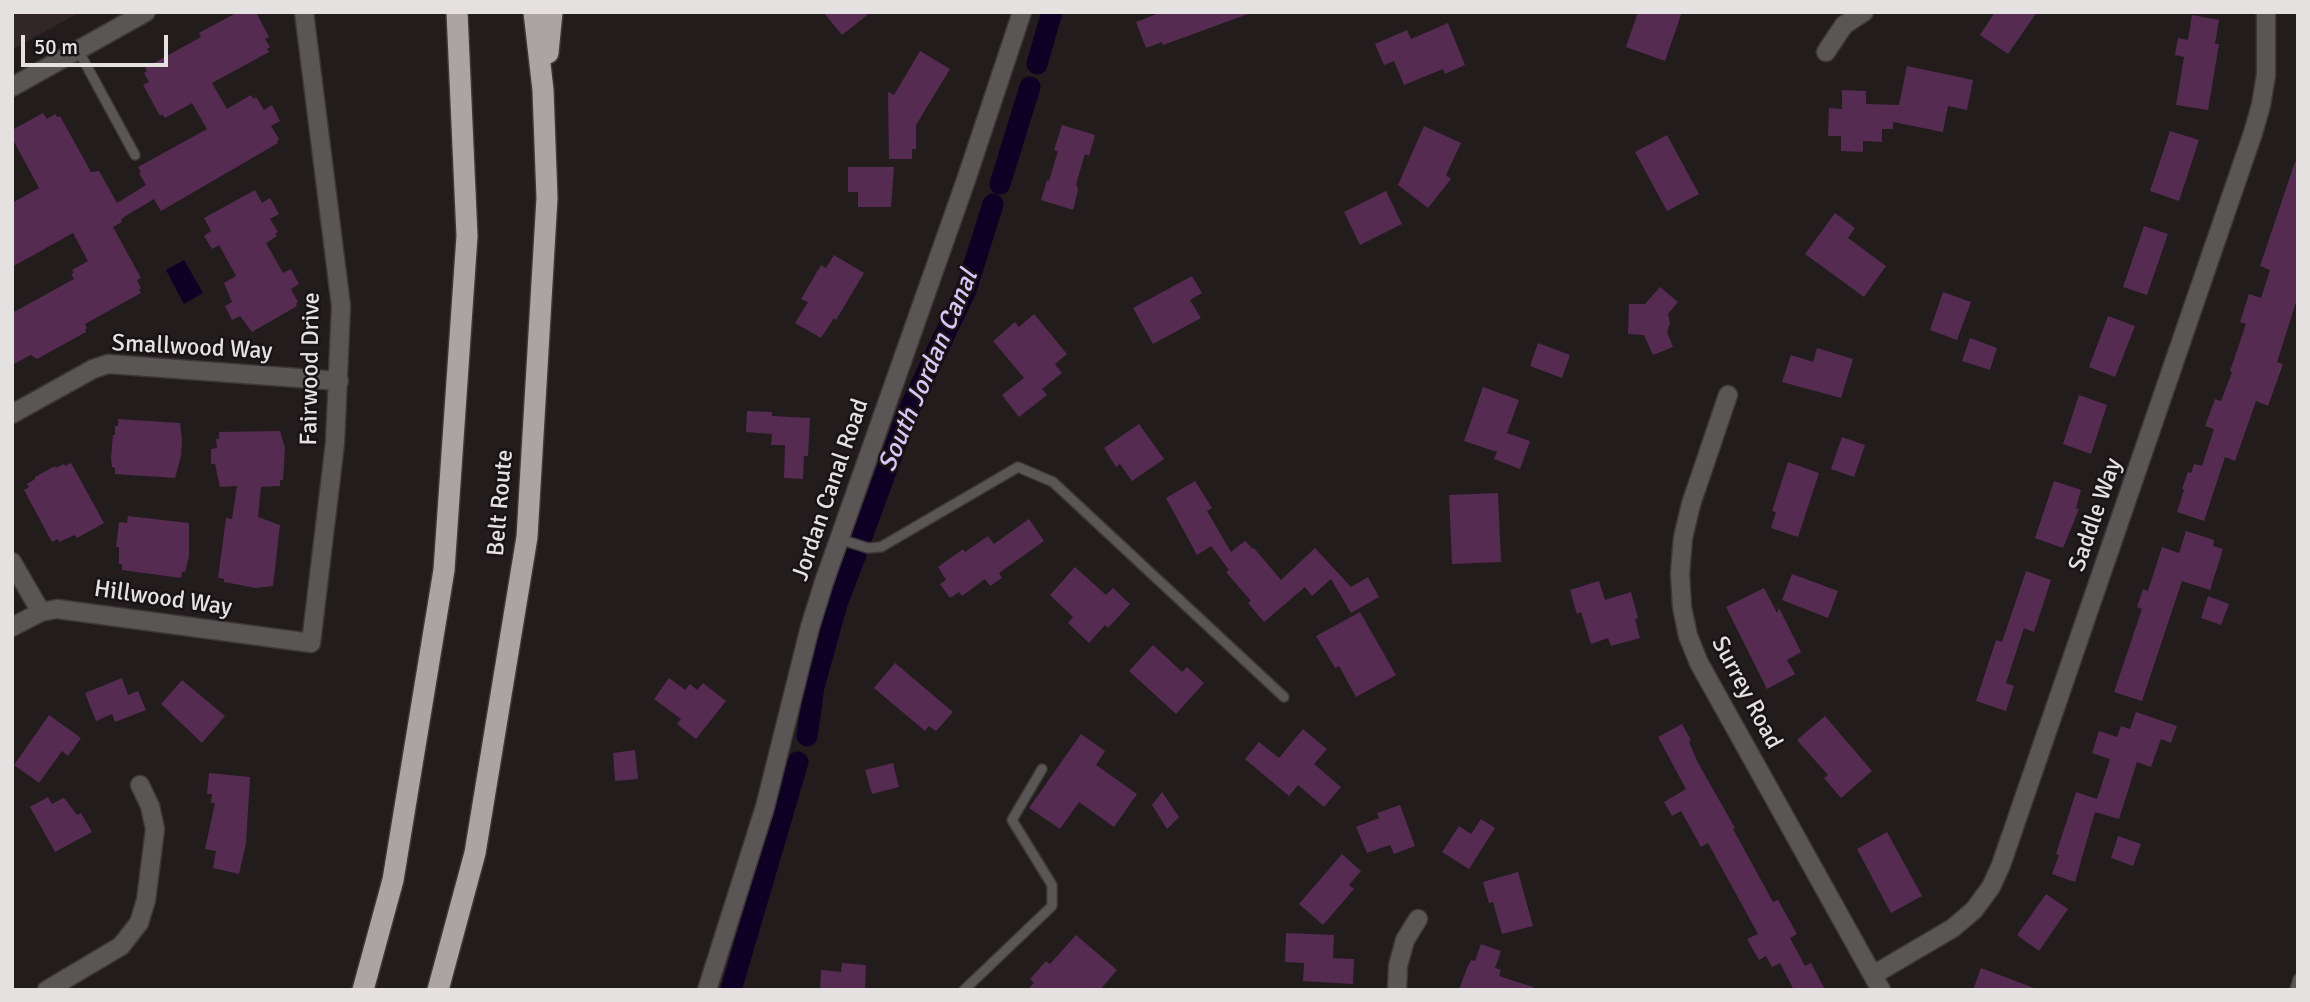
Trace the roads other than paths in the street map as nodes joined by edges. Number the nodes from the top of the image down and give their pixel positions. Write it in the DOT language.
graph roads {
  1 [pos="146,12"];
  2 [pos="304,12"];
  3 [pos="457,12"];
  4 [pos="534,12"];
  5 [pos="552,12"];
  6 [pos="1022,12"];
  7 [pos="1864,12"];
  8 [pos="2266,12"];
  9 [pos="78,50"];
  10 [pos="1826,52"];
  11 [pos="12,87"];
  12 [pos="543,90"];
  13 [pos="135,155"];
  14 [pos="339,382"];
  15 [pos="1728,395"];
  16 [pos="12,414"];
  17 [pos="839,539"];
  18 [pos="12,562"];
  19 [pos="41,612"];
  20 [pos="12,627"];
  21 [pos="312,643"];
  22 [pos="1284,697"];
  23 [pos="1042,769"];
  24 [pos="140,785"];
  25 [pos="1418,919"];
  26 [pos="2298,979"];
  27 [pos="1877,982"];
  28 [pos="47,990"];
  29 [pos="363,990"];
  30 [pos="438,990"];
  31 [pos="707,990"];
  32 [pos="964,990"];
  33 [pos="1397,990"];
  34 [pos="2295,990"];
  1 -- 9 [label="street"];
  2 -- 14 [label="street, Fairwood Drive"];
  3 -- 29 [label="highway"];
  4 -- 12 [label="highway, Belt Route"];
  5 -- 12 [label="highway"];
  6 -- 17 [label="street, Jordan Canal Road"];
  7 -- 10 [label="street"];
  8 -- 27 [label="street, Saddle Way"];
  9 -- 11 [label="street"];
  9 -- 13 [label="lane"];
  12 -- 30 [label="highway, Belt Route"];
  14 -- 16 [label="street, Smallwood Way"];
  14 -- 21 [label="street, Fairwood Drive"];
  15 -- 27 [label="street, Surrey Road"];
  17 -- 22 [label="lane"];
  17 -- 31 [label="street, Jordan Canal Road"];
  18 -- 19 [label="street"];
  19 -- 20 [label="street, Hillwood Way"];
  19 -- 21 [label="street, Hillwood Way"];
  23 -- 32 [label="lane"];
  24 -- 28 [label="street"];
  25 -- 33 [label="street"];
  26 -- 34 [label="lane"];
}
